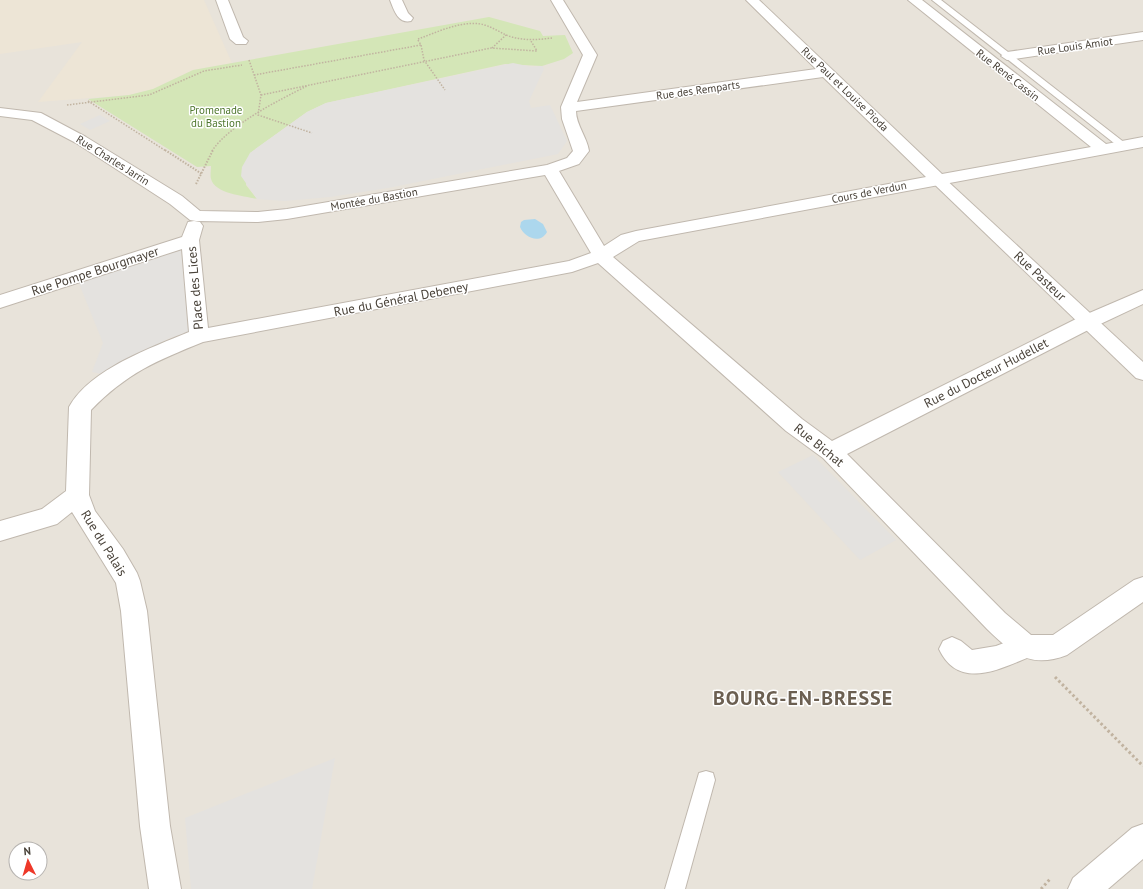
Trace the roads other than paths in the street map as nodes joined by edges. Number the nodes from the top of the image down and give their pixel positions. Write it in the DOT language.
graph roads {
  1 [pos="222,0"];
  2 [pos="396,0"];
  3 [pos="557,0"];
  4 [pos="752,0"];
  5 [pos="914,0"];
  6 [pos="936,0"];
  7 [pos="951,7"];
  8 [pos="932,14"];
  9 [pos="407,18"];
  10 [pos="1143,36"];
  11 [pos="241,41"];
  12 [pos="1007,56"];
  13 [pos="827,72"];
  14 [pos="568,107"];
  15 [pos="0,112"];
  16 [pos="1143,142"];
  17 [pos="1122,145"];
  18 [pos="1103,149"];
  19 [pos="550,169"];
  20 [pos="937,179"];
  21 [pos="196,216"];
  22 [pos="190,240"];
  23 [pos="601,256"];
  24 [pos="1143,296"];
  25 [pos="0,302"];
  26 [pos="1087,322"];
  27 [pos="199,336"];
  28 [pos="1143,373"];
  29 [pos="831,452"];
  30 [pos="77,495"];
  31 [pos="0,530"];
  32 [pos="1143,588"];
  33 [pos="1025,647"];
  34 [pos="952,649"];
  35 [pos="706,780"];
  36 [pos="1141,843"];
  37 [pos="165,889"];
  38 [pos="675,889"];
  39 [pos="1084,889"];
  1 -- 11 [label="street"];
  2 -- 9 [label="street"];
  3 -- 14 [label="street"];
  4 -- 13 [label="street, Rue Paul et Louise Pioda"];
  5 -- 8 [label="street, Rue René Cassin"];
  6 -- 7 [label="lane, Rue René Cassin"];
  7 -- 8 [label="lane"];
  7 -- 12 [label="lane, Rue René Cassin"];
  8 -- 18 [label="street, Rue René Cassin"];
  10 -- 12 [label="street, Rue Louis Amiot"];
  12 -- 17 [label="lane, Rue René Cassin"];
  13 -- 14 [label="street, Rue des Remparts"];
  13 -- 20 [label="street, Rue Paul et Louise Pioda"];
  14 -- 19 [label="street, Montée du Bastion"];
  15 -- 21 [label="street, Rue Charles Jarrin"];
  16 -- 17 [label="street, Cours de Verdun"];
  17 -- 18 [label="street, Cours de Verdun"];
  18 -- 20 [label="street, Cours de Verdun"];
  19 -- 21 [label="street, Montée du Bastion"];
  19 -- 23 [label="street, Rue Bichat"];
  20 -- 23 [label="street, Cours de Verdun"];
  20 -- 26 [label="street, Rue Pasteur"];
  21 -- 22 [label="street"];
  22 -- 25 [label="street, Rue Pompe Bourgmayer"];
  22 -- 27 [label="street, Place des Lices"];
  23 -- 27 [label="street, Rue du Général Debeney"];
  23 -- 29 [label="street, Rue Bichat"];
  24 -- 26 [label="street, Rue du Docteur Hudellet"];
  26 -- 28 [label="street, Rue Pasteur"];
  26 -- 29 [label="street, Rue du Docteur Hudellet"];
  27 -- 30 [label="street, Rue du Palais"];
  29 -- 33 [label="street, Rue Bichat"];
  30 -- 31 [label="street"];
  30 -- 37 [label="street, Rue du Palais"];
  32 -- 33 [label="street"];
  33 -- 34 [label="street"];
  35 -- 38 [label="lane"];
  36 -- 39 [label="street"];
}
